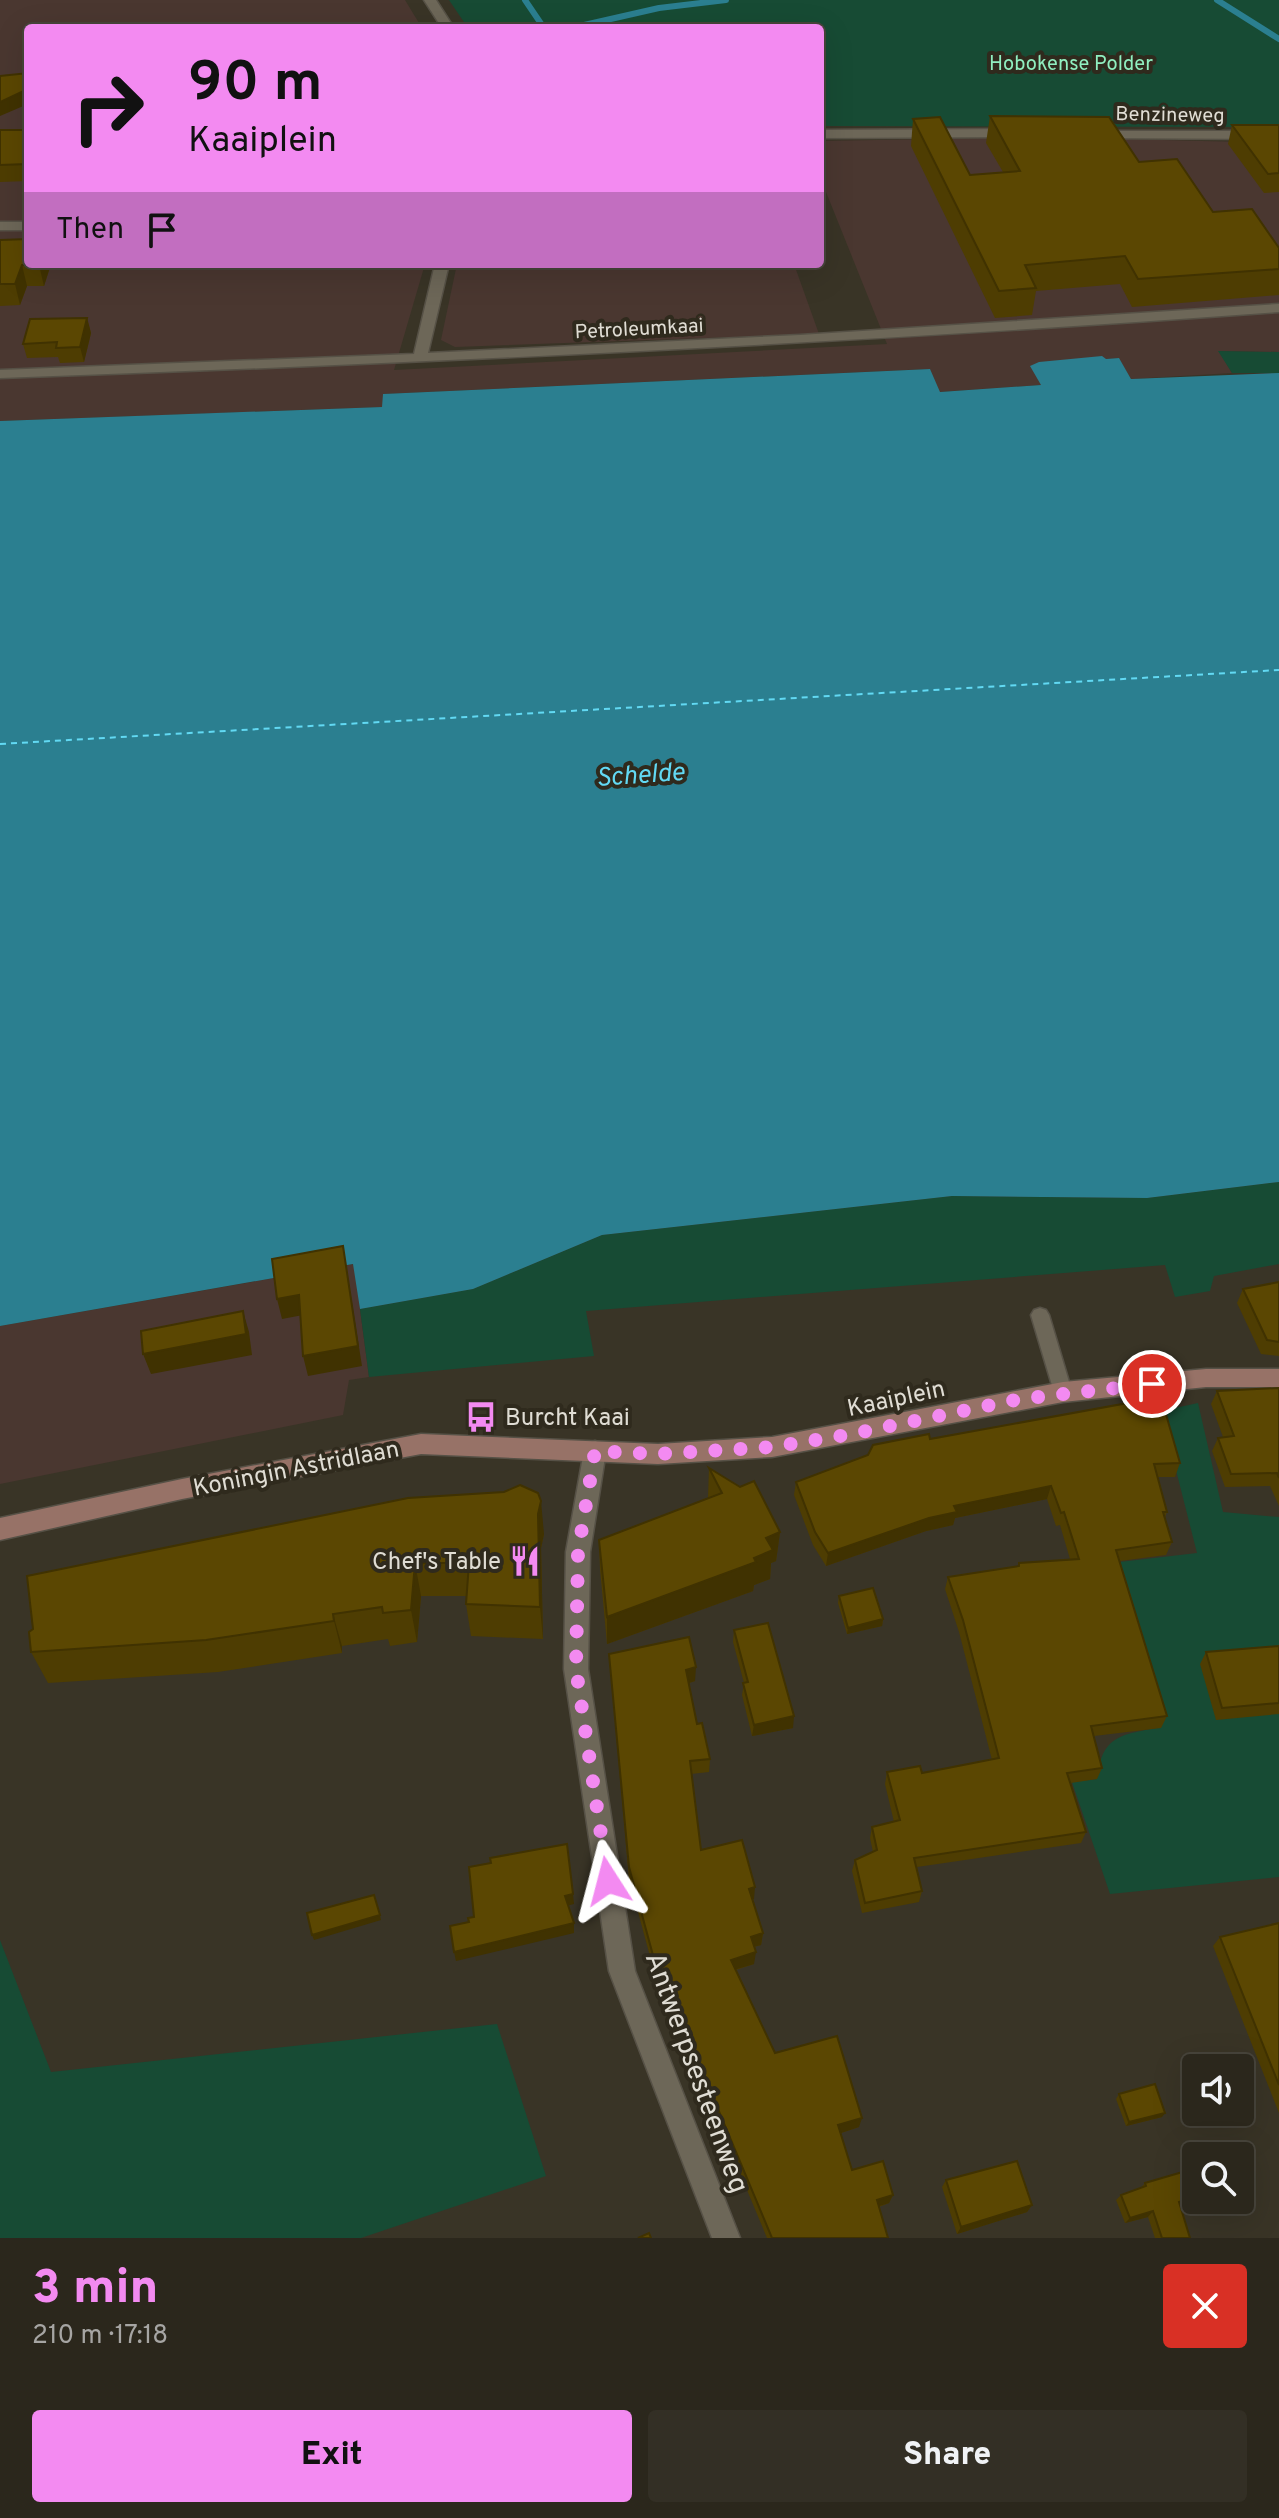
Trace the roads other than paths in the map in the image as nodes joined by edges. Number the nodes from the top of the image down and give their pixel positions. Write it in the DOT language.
graph roads {
  1 [pos="430,0"];
  2 [pos="445,24"];
  3 [pos="1031,133"];
  4 [pos="1086,133"];
  5 [pos="824,134"];
  6 [pos="1279,135"];
  7 [pos="0,226"];
  8 [pos="24,226"];
  9 [pos="441,268"];
  10 [pos="1279,308"];
  11 [pos="420,359"];
  12 [pos="0,374"];
  13 [pos="1040,1315"];
  14 [pos="1279,1378"];
  15 [pos="1063,1392"];
  16 [pos="595,1451"];
  17 [pos="0,1529"];
  18 [pos="726,2238"];
  1 -- 2 [label="street"];
  3 -- 5 [label="street"];
  4 -- 6 [label="street, Benzineweg"];
  7 -- 8 [label="street"];
  9 -- 11 [label="street"];
  10 -- 11 [label="street, Petroleumkaai"];
  11 -- 12 [label="street, Petroleumkaai"];
  13 -- 15 [label="lane"];
  14 -- 15 [label="street, Kaaiplein"];
  15 -- 16 [label="street, Kaaiplein"];
  16 -- 17 [label="street, Koningin Astridlaan"];
  16 -- 18 [label="street, Antwerpsesteenweg"];
}
